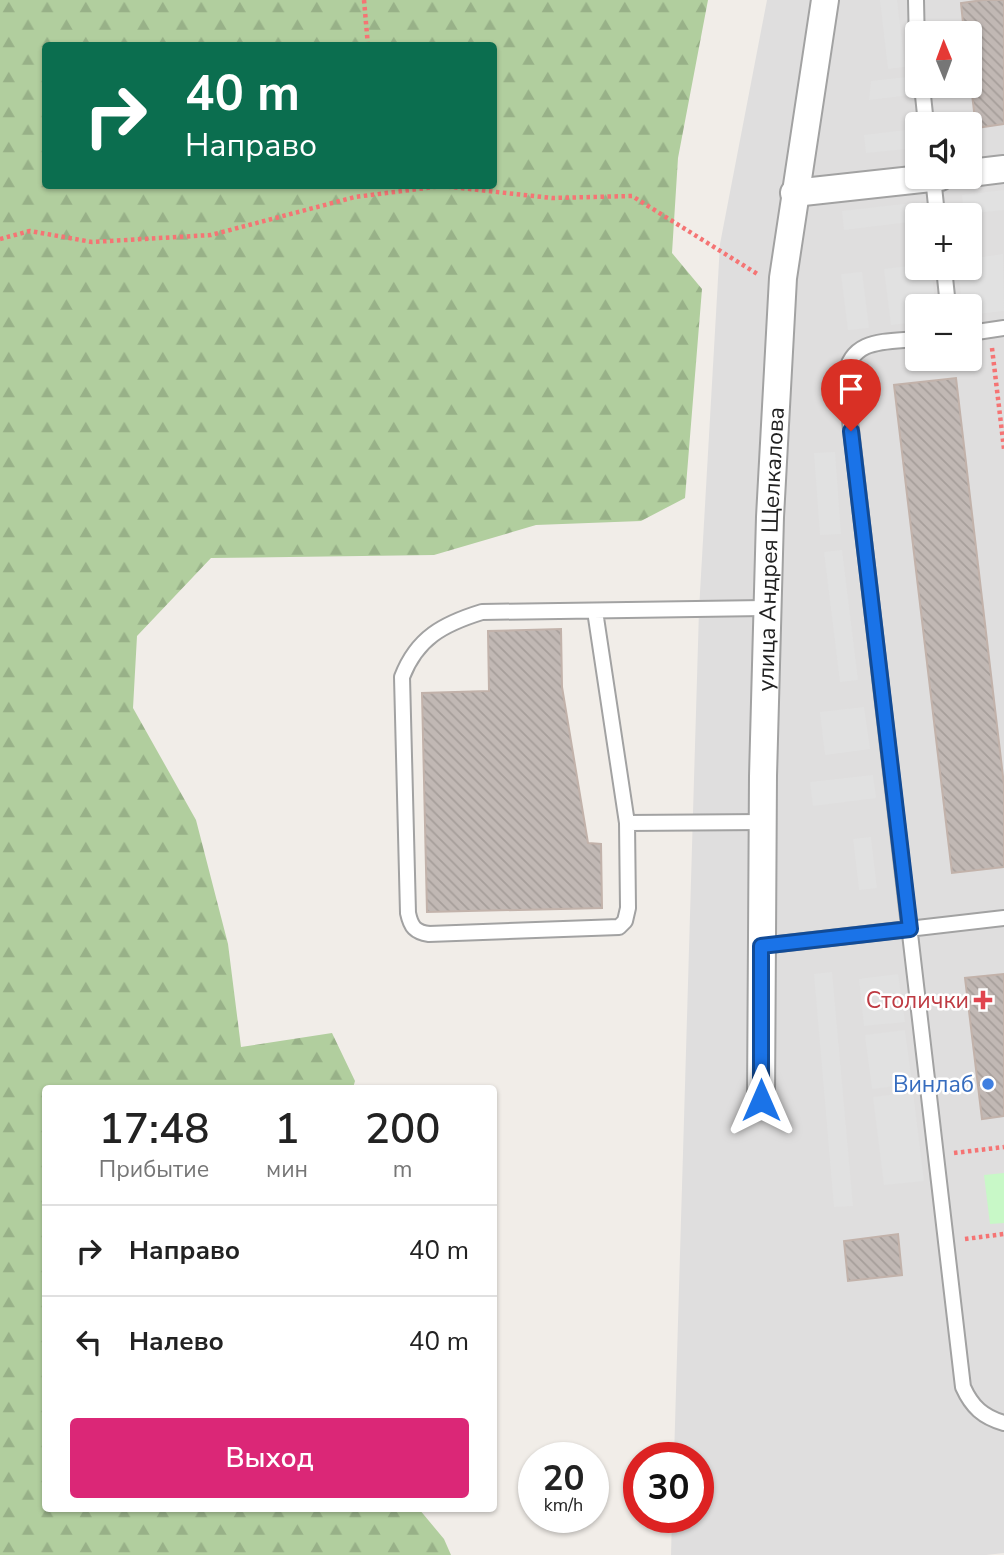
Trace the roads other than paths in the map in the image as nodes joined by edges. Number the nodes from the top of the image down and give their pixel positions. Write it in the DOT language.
graph roads {
  1 [pos="825,0"];
  2 [pos="916,0"];
  3 [pos="916,21"];
  4 [pos="1004,169"];
  5 [pos="982,172"];
  6 [pos="905,180"];
  7 [pos="794,193"];
  8 [pos="1004,328"];
  9 [pos="982,331"];
  10 [pos="905,340"];
  11 [pos="768,608"];
  12 [pos="595,611"];
  13 [pos="762,822"];
  14 [pos="627,823"];
  15 [pos="1004,918"];
  16 [pos="910,929"];
  17 [pos="761,946"];
  18 [pos="761,1100"];
  19 [pos="1004,1423"];
  1 -- 7 [label="street, улица Андрея Щелкалова"];
  2 -- 3 [label="lane"];
  4 -- 5 [label="street"];
  6 -- 7 [label="street"];
  7 -- 11 [label="street, улица Андрея Щелкалова"];
  8 -- 9 [label="lane"];
  10 -- 16 [label="lane"];
  11 -- 12 [label="lane"];
  11 -- 13 [label="street, улица Андрея Щелкалова"];
  12 -- 14 [label="lane"];
  12 -- 14 [label="lane"];
  13 -- 14 [label="lane"];
  13 -- 17 [label="street, улица Андрея Щелкалова"];
  15 -- 16 [label="lane"];
  16 -- 17 [label="lane"];
  16 -- 19 [label="lane"];
  17 -- 18 [label="street, улица Андрея Щелкалова"];
}
